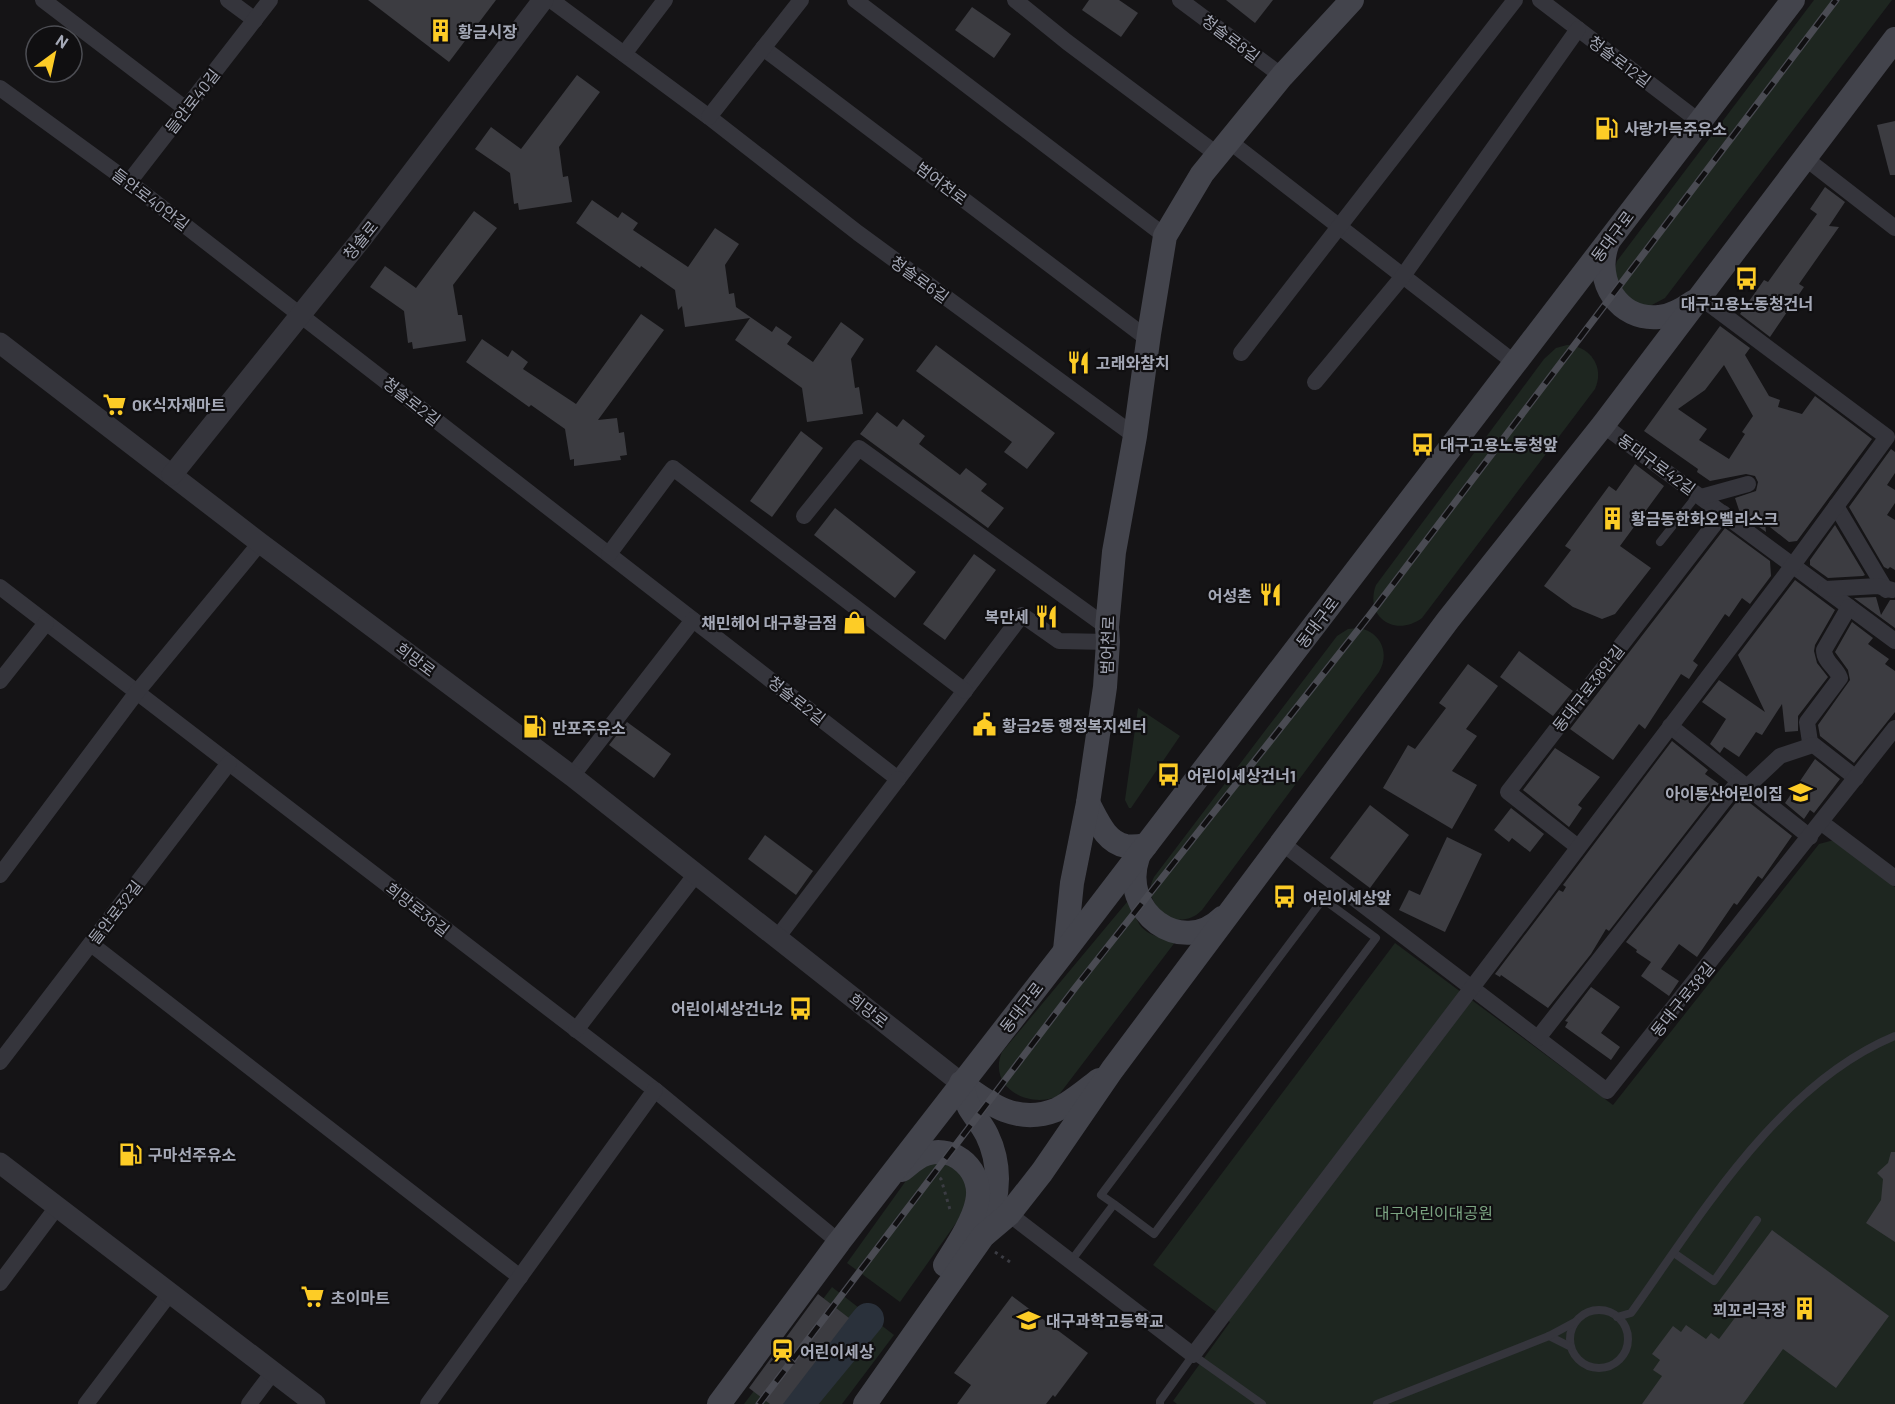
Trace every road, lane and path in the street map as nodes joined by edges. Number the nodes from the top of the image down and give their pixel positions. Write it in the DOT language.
graph roads {
  1 [pos="43,0"];
  2 [pos="228,0"];
  3 [pos="270,0"];
  4 [pos="543,0"];
  5 [pos="551,0"];
  6 [pos="665,0"];
  7 [pos="801,0"];
  8 [pos="855,0"];
  9 [pos="1015,0"];
  10 [pos="1180,0"];
  11 [pos="1352,0"];
  12 [pos="1515,0"];
  13 [pos="1540,0"];
  14 [pos="1793,0"];
  15 [pos="255,20"];
  16 [pos="1578,29"];
  17 [pos="1895,39"];
  18 [pos="763,48"];
  19 [pos="624,54"];
  20 [pos="1282,76"];
  21 [pos="0,88"];
  22 [pos="186,109"];
  23 [pos="709,117"];
  24 [pos="1700,122"];
  25 [pos="1223,148"];
  26 [pos="1805,158"];
  27 [pos="129,182"];
  28 [pos="1895,228"];
  29 [pos="1339,229"];
  30 [pos="1612,235"];
  31 [pos="1166,236"];
  32 [pos="1402,276"];
  33 [pos="1699,297"];
  34 [pos="300,314"];
  35 [pos="1148,339"];
  36 [pos="0,343"];
  37 [pos="1241,353"];
  38 [pos="1515,363"];
  39 [pos="1315,382"];
  40 [pos="1603,425"];
  41 [pos="1135,436"];
  42 [pos="172,476"];
  43 [pos="1748,484"];
  44 [pos="1700,496"];
  45 [pos="1836,506"];
  46 [pos="1723,513"];
  47 [pos="804,516"];
  48 [pos="1660,542"];
  49 [pos="260,543"];
  50 [pos="609,554"];
  51 [pos="1793,565"];
  52 [pos="0,587"];
  53 [pos="1825,590"];
  54 [pos="1891,590"];
  55 [pos="1849,607"];
  56 [pos="693,620"];
  57 [pos="46,623"];
  58 [pos="1108,634"];
  59 [pos="1895,641"];
  60 [pos="0,681"];
  61 [pos="965,690"];
  62 [pos="137,692"];
  63 [pos="1670,726"];
  64 [pos="1895,729"];
  65 [pos="1813,745"];
  66 [pos="230,764"];
  67 [pos="572,776"];
  68 [pos="1856,778"];
  69 [pos="898,779"];
  70 [pos="1743,784"];
  71 [pos="1088,803"];
  72 [pos="1822,823"];
  73 [pos="1810,837"];
  74 [pos="1283,844"];
  75 [pos="1578,847"];
  76 [pos="1142,850"];
  77 [pos="696,874"];
  78 [pos="0,875"];
  79 [pos="1895,878"];
  80 [pos="1239,901"];
  81 [pos="777,938"];
  82 [pos="91,944"];
  83 [pos="1065,951"];
  84 [pos="1471,987"];
  85 [pos="576,1030"];
  86 [pos="1895,1036"];
  87 [pos="1538,1038"];
  88 [pos="0,1062"];
  89 [pos="1112,1070"];
  90 [pos="961,1083"];
  91 [pos="655,1090"];
  92 [pos="916,1159"];
  93 [pos="0,1163"];
  94 [pos="878,1192"];
  95 [pos="1114,1204"];
  96 [pos="57,1207"];
  97 [pos="1009,1214"];
  98 [pos="1757,1220"];
  99 [pos="976,1235"];
  100 [pos="839,1242"];
  101 [pos="1674,1253"];
  102 [pos="1071,1261"];
  103 [pos="1010,1262"];
  104 [pos="520,1276"];
  105 [pos="0,1283"];
  106 [pos="170,1293"];
  107 [pos="1617,1317"];
  108 [pos="1575,1322"];
  109 [pos="1549,1336"];
  110 [pos="1571,1347"];
  111 [pos="1193,1355"];
  112 [pos="273,1371"];
  113 [pos="86,1404"];
  114 [pos="249,1404"];
  115 [pos="315,1404"];
  116 [pos="428,1404"];
  117 [pos="719,1404"];
  118 [pos="865,1404"];
  119 [pos="1160,1404"];
  120 [pos="1262,1404"];
  121 [pos="1377,1404"];
  1 -- 22 [label="street"];
  2 -- 15 [label="street"];
  3 -- 15 [label="street, 들안로40길"];
  4 -- 34 [label="street, 청솔로"];
  5 -- 19 [label="street, 청솔로6길"];
  6 -- 19 [label="street"];
  7 -- 18 [label="street"];
  8 -- 31 [label="street"];
  9 -- 25 [label="street"];
  10 -- 20 [label="street, 청솔로8길"];
  11 -- 20 [label="main road, 범어천로"];
  12 -- 29 [label="street"];
  13 -- 16 [label="street, 청솔로12길"];
  14 -- 24 [label="main road, 동대구로"];
  15 -- 22 [label="street, 들안로40길"];
  16 -- 24 [label="street, 청솔로12길"];
  16 -- 32 [label="street"];
  17 -- 26 [label="main road"];
  18 -- 23 [label="street"];
  18 -- 35 [label="street, 범어천로"];
  19 -- 23 [label="street, 청솔로6길"];
  20 -- 25 [label="main road, 범어천로"];
  21 -- 27 [label="street, 들안로40안길"];
  22 -- 27 [label="street, 들안로40길"];
  23 -- 41 [label="street, 청솔로6길"];
  24 -- 30 [label="main road, 동대구로"];
  25 -- 29 [label="street"];
  25 -- 31 [label="main road, 범어천로"];
  26 -- 28 [label="street"];
  26 -- 33 [label="main road"];
  27 -- 34 [label="street, 들안로40안길"];
  29 -- 32 [label="street"];
  29 -- 37 [label="street"];
  30 -- 33 [label="main road"];
  30 -- 38 [label="main road, 동대구로"];
  31 -- 35 [label="main road, 범어천로"];
  32 -- 38 [label="street"];
  32 -- 39 [label="street"];
  33 -- 40 [label="main road"];
  33 -- 45 [label="street"];
  34 -- 42 [label="street, 청솔로"];
  34 -- 50 [label="street, 청솔로2길"];
  35 -- 41 [label="main road, 범어천로"];
  36 -- 42 [label="street, 희망로"];
  38 -- 76 [label="main road, 동대구로"];
  40 -- 44 [label="street, 동대구로42길"];
  40 -- 74 [label="main road"];
  41 -- 58 [label="main road, 범어천로"];
  42 -- 49 [label="street, 희망로"];
  43 -- 44 [label="street"];
  44 -- 46 [label="street, 동대구로42길"];
  44 -- 48 [label="lane"];
  45 -- 51 [label="street"];
  45 -- 54 [label="street"];
  46 -- 51 [label="street, 동대구로42길"];
  46 -- 75 [label="street, 동대구로38안길"];
  47 -- 58 [label="street"];
  49 -- 62 [label="street"];
  49 -- 67 [label="street, 희망로"];
  50 -- 56 [label="street, 청솔로2길"];
  50 -- 61 [label="street"];
  51 -- 53 [label="street, 동대구로42길"];
  51 -- 63 [label="street"];
  52 -- 57 [label="street, 희망로36길"];
  53 -- 54 [label="street"];
  53 -- 55 [label="street, 동대구로42길"];
  55 -- 59 [label="street, 동대구로42길"];
  55 -- 65 [label="street"];
  56 -- 67 [label="street"];
  56 -- 69 [label="street, 청솔로2길"];
  57 -- 60 [label="street"];
  57 -- 62 [label="street, 희망로36길"];
  58 -- 61 [label="street"];
  58 -- 71 [label="main road, 범어천로"];
  61 -- 69 [label="street"];
  62 -- 66 [label="street, 희망로36길"];
  62 -- 78 [label="street"];
  63 -- 70 [label="street"];
  63 -- 75 [label="street"];
  64 -- 68 [label="street, 동대구로38길"];
  65 -- 68 [label="street"];
  65 -- 70 [label="street"];
  66 -- 82 [label="street, 들안로32길"];
  66 -- 85 [label="street, 희망로36길"];
  67 -- 77 [label="street, 희망로"];
  68 -- 72 [label="street, 동대구로38길"];
  69 -- 81 [label="street"];
  70 -- 73 [label="street"];
  70 -- 87 [label="street"];
  71 -- 76 [label="main road"];
  71 -- 83 [label="main road, 범어천로"];
  72 -- 73 [label="street, 동대구로38길"];
  72 -- 79 [label="street"];
  73 -- 87 [label="street, 동대구로38길"];
  74 -- 80 [label="main road"];
  74 -- 84 [label="street, 동대구로38길"];
  75 -- 84 [label="street"];
  76 -- 80 [label="main road"];
  76 -- 83 [label="main road, 동대구로"];
  77 -- 81 [label="street, 희망로"];
  77 -- 85 [label="street"];
  80 -- 89 [label="main road"];
  81 -- 90 [label="street, 희망로"];
  82 -- 88 [label="street, 들안로32길"];
  82 -- 104 [label="street"];
  83 -- 90 [label="main road, 동대구로"];
  84 -- 87 [label="street, 동대구로38길"];
  84 -- 111 [label="street"];
  85 -- 91 [label="street, 희망로36길"];
  86 -- 101 [label="lane"];
  89 -- 90 [label="main road"];
  89 -- 97 [label="main road"];
  90 -- 94 [label="main road, 동대구로"];
  90 -- 99 [label="main road"];
  91 -- 100 [label="street"];
  91 -- 104 [label="street"];
  92 -- 94 [label="main road"];
  92 -- 99 [label="path"];
  92 -- 99 [label="main road"];
  93 -- 96 [label="street"];
  94 -- 100 [label="main road, 동대구로"];
  95 -- 95 [label="lane"];
  95 -- 102 [label="lane"];
  96 -- 105 [label="street"];
  96 -- 106 [label="street"];
  97 -- 99 [label="main road"];
  97 -- 102 [label="street"];
  98 -- 101 [label="lane"];
  99 -- 103 [label="path"];
  99 -- 118 [label="main road"];
  100 -- 117 [label="main road, 동대구로"];
  101 -- 107 [label="lane"];
  102 -- 111 [label="street"];
  104 -- 116 [label="street"];
  106 -- 112 [label="street"];
  106 -- 113 [label="street"];
  107 -- 108 [label="lane"];
  107 -- 110 [label="lane"];
  108 -- 109 [label="lane"];
  108 -- 110 [label="lane"];
  109 -- 110 [label="lane"];
  109 -- 121 [label="lane"];
  111 -- 119 [label="lane"];
  111 -- 120 [label="lane"];
  112 -- 114 [label="street"];
  112 -- 115 [label="street"];
}
